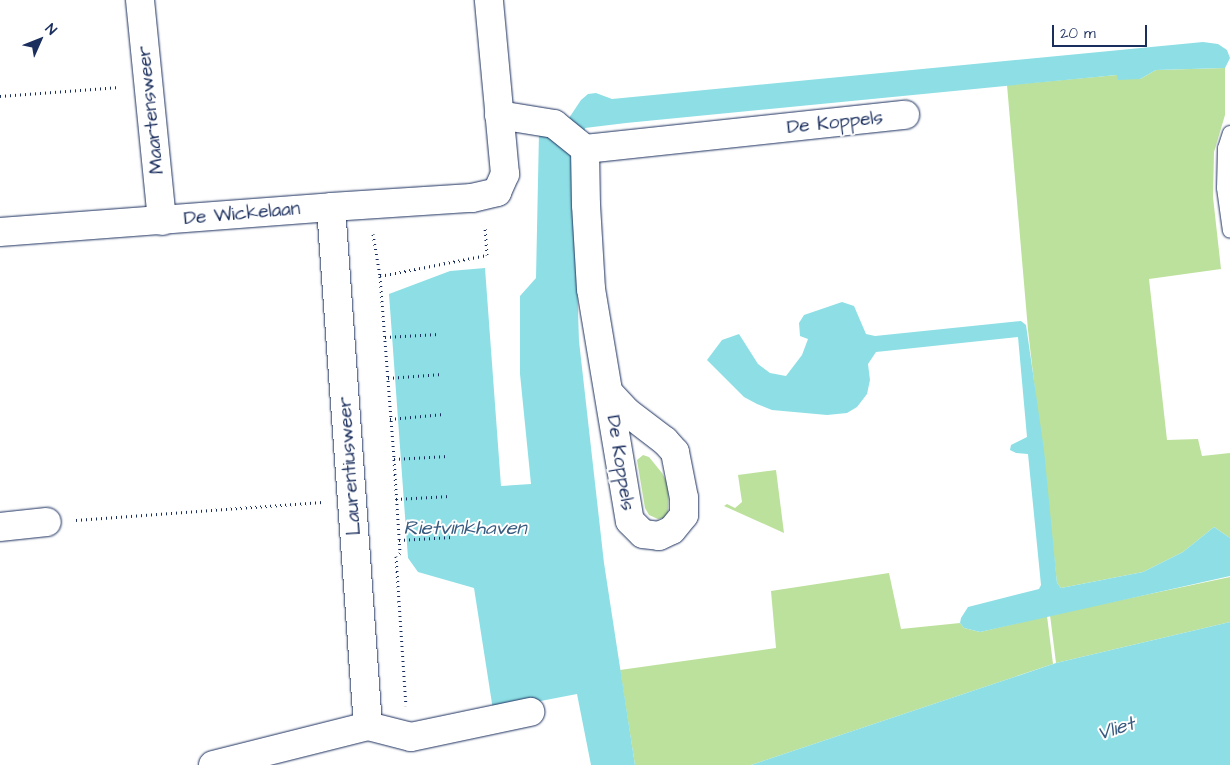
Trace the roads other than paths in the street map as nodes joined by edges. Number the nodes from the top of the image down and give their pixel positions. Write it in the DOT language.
graph roads {
  1 [pos="140,0"];
  2 [pos="489,0"];
  3 [pos="499,115"];
  4 [pos="905,115"];
  5 [pos="1230,133"];
  6 [pos="583,148"];
  7 [pos="331,207"];
  8 [pos="162,221"];
  9 [pos="1230,231"];
  10 [pos="0,232"];
  11 [pos="609,393"];
  12 [pos="47,522"];
  13 [pos="0,526"];
  14 [pos="530,712"];
  15 [pos="368,726"];
  16 [pos="213,765"];
  1 -- 8 [label="street, Maartensweer"];
  2 -- 3 [label="street"];
  3 -- 6 [label="street"];
  3 -- 7 [label="street, De Wickelaan"];
  4 -- 6 [label="street, De Koppels"];
  5 -- 9 [label="lane"];
  6 -- 11 [label="street, De Koppels"];
  7 -- 8 [label="street, De Wickelaan"];
  7 -- 15 [label="street, Laurentiusweer"];
  8 -- 10 [label="street, De Wickelaan"];
  11 -- 11 [label="street, De Koppels"];
  12 -- 13 [label="street"];
  14 -- 15 [label="street"];
  15 -- 16 [label="street"];
}
